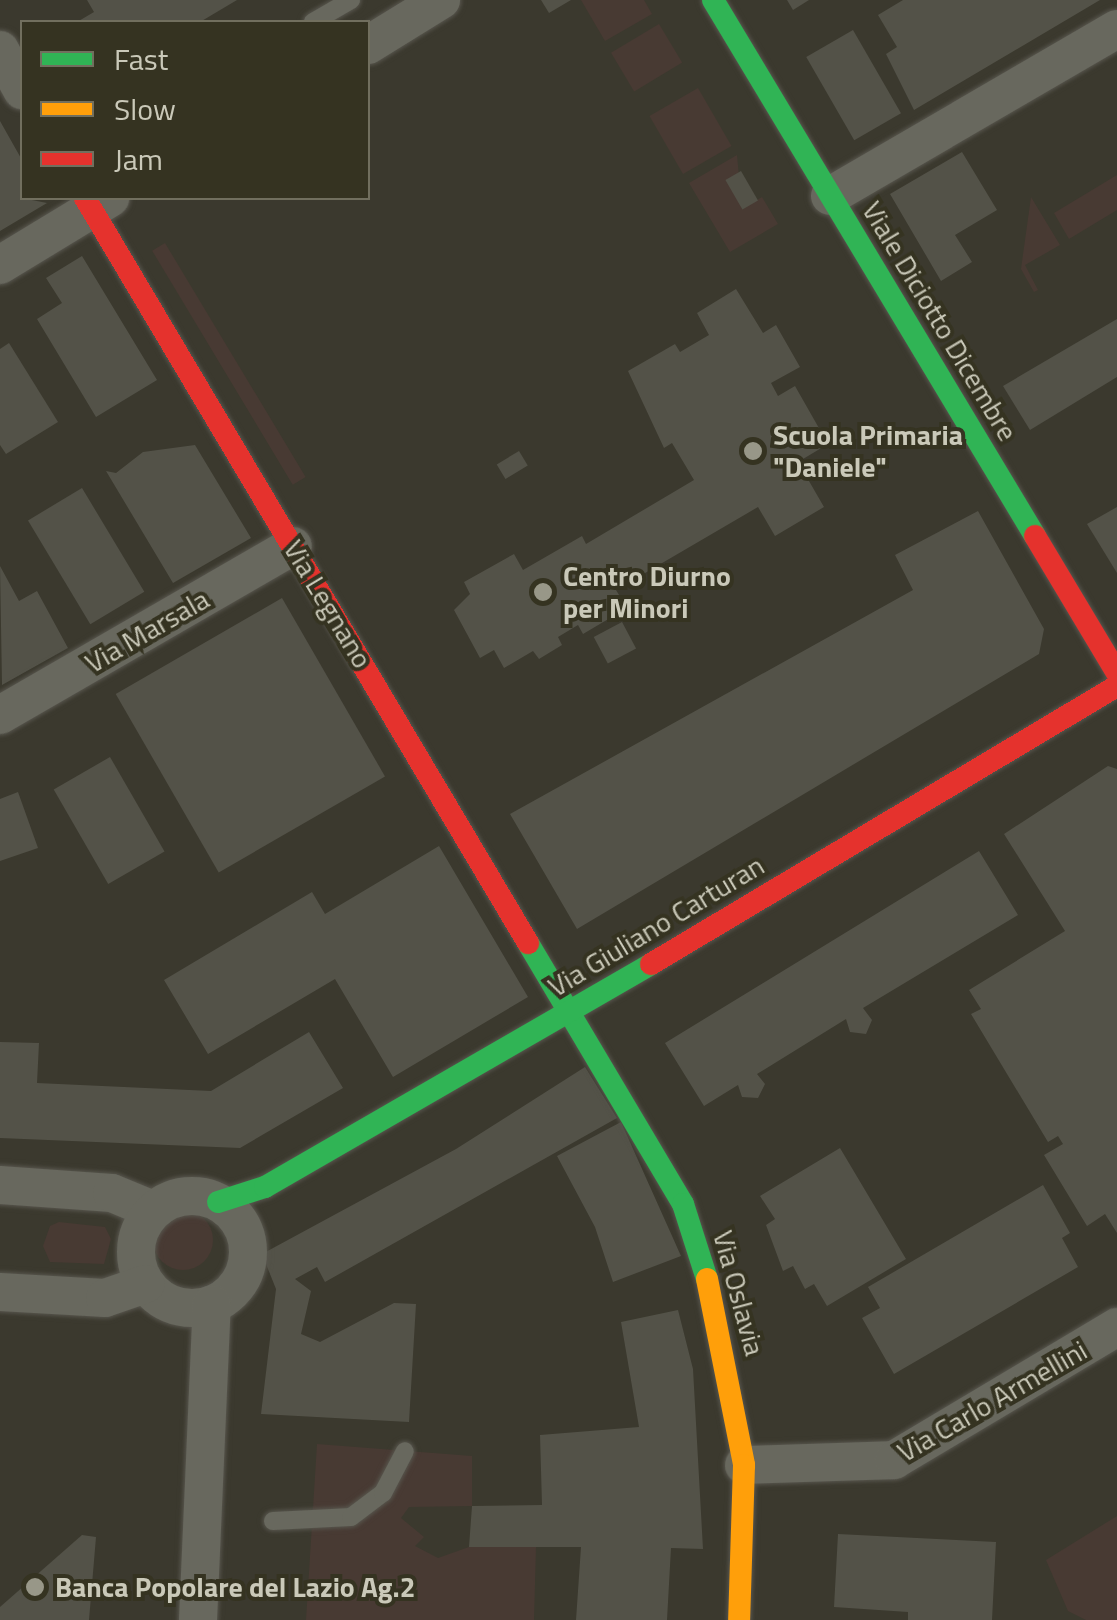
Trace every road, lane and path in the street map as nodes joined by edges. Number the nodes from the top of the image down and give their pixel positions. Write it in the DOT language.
graph roads {
  1 [pos="351,0"];
  2 [pos="441,0"];
  3 [pos="713,0"];
  4 [pos="316,20"];
  5 [pos="1117,28"];
  6 [pos="370,44"];
  7 [pos="0,50"];
  8 [pos="20,86"];
  9 [pos="830,196"];
  10 [pos="96,201"];
  11 [pos="0,265"];
  12 [pos="293,546"];
  13 [pos="1117,673"];
  14 [pos="1117,686"];
  15 [pos="0,715"];
  16 [pos="571,1012"];
  17 [pos="0,1185"];
  18 [pos="218,1202"];
  19 [pos="153,1210"];
  20 [pos="146,1284"];
  21 [pos="0,1292"];
  22 [pos="212,1304"];
  23 [pos="1117,1327"];
  24 [pos="405,1451"];
  25 [pos="744,1465"];
  26 [pos="273,1521"];
  27 [pos="198,1620"];
  28 [pos="739,1620"];
  1 -- 4 [label="lane"];
  2 -- 6 [label="street"];
  3 -- 9 [label="street, Viale Diciotto Dicembre"];
  5 -- 9 [label="street"];
  7 -- 8 [label="street"];
  9 -- 13 [label="street, Viale Diciotto Dicembre"];
  10 -- 11 [label="street"];
  10 -- 12 [label="street, Via Legnano"];
  12 -- 15 [label="street, Via Marsala"];
  12 -- 16 [label="street, Via Legnano"];
  14 -- 16 [label="street, Via Giuliano Carturan"];
  16 -- 18 [label="street, Via Giuliano Carturan"];
  16 -- 25 [label="street, Via Oslavia"];
  17 -- 19 [label="street"];
  18 -- 19 [label="street"];
  18 -- 22 [label="street"];
  19 -- 20 [label="street"];
  20 -- 21 [label="street"];
  20 -- 22 [label="street"];
  22 -- 27 [label="street"];
  23 -- 25 [label="street, Via Carlo Armellini"];
  24 -- 26 [label="lane"];
  25 -- 28 [label="street, Via Oslavia"];
}
